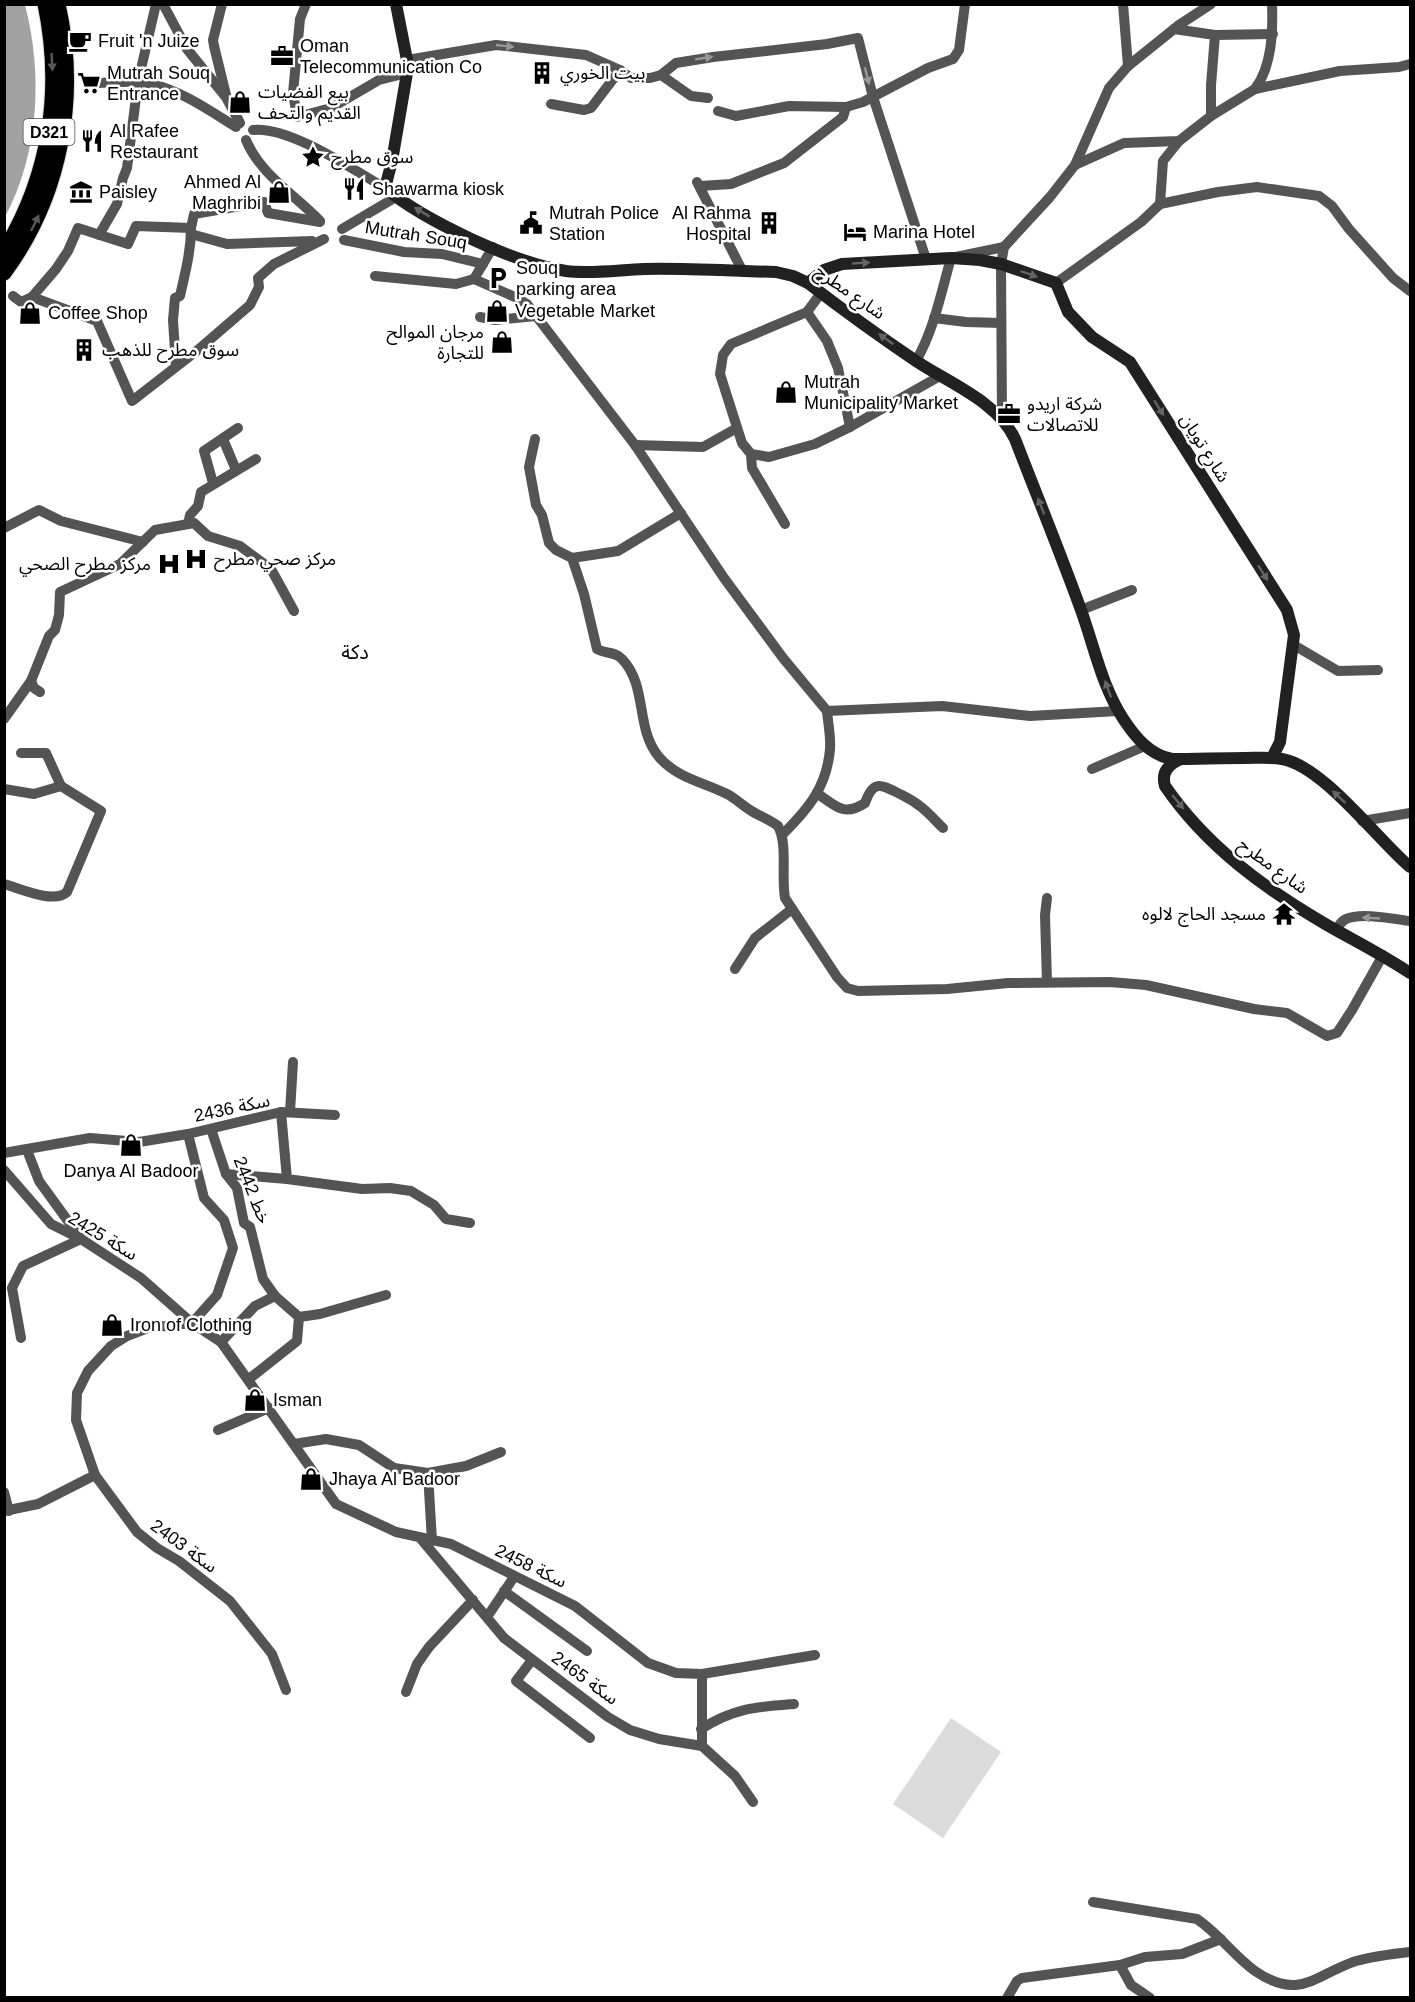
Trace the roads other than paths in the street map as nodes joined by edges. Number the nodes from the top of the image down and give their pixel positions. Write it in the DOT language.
graph roads {
  1 [pos="45,4"];
  2 [pos="58,4"];
  3 [pos="156,4"];
  4 [pos="163,4"];
  5 [pos="222,4"];
  6 [pos="306,4"];
  7 [pos="396,4"];
  8 [pos="965,4"];
  9 [pos="1124,4"];
  10 [pos="1210,4"];
  11 [pos="1272,4"];
  12 [pos="1174,30"];
  13 [pos="1273,34"];
  14 [pos="1215,35"];
  15 [pos="1410,64"];
  16 [pos="1128,66"];
  17 [pos="407,67"];
  18 [pos="620,70"];
  19 [pos="661,75"];
  20 [pos="138,82"];
  21 [pos="96,83"];
  22 [pos="1254,88"];
  23 [pos="873,97"];
  24 [pos="708,98"];
  25 [pos="227,99"];
  26 [pos="550,104"];
  27 [pos="846,108"];
  28 [pos="718,111"];
  29 [pos="1211,117"];
  30 [pos="253,130"];
  31 [pos="246,140"];
  32 [pos="1179,141"];
  33 [pos="1075,165"];
  34 [pos="385,188"];
  35 [pos="396,197"];
  36 [pos="1160,204"];
  37 [pos="191,231"];
  38 [pos="99,235"];
  39 [pos="493,247"];
  40 [pos="1004,247"];
  41 [pos="4,251"];
  42 [pos="951,258"];
  43 [pos="926,259"];
  44 [pos="483,264"];
  45 [pos="1001,264"];
  46 [pos="742,272"];
  47 [pos="4,273"];
  48 [pos="375,276"];
  49 [pos="474,279"];
  50 [pos="808,283"];
  51 [pos="1056,283"];
  52 [pos="1410,291"];
  53 [pos="821,293"];
  54 [pos="13,296"];
  55 [pos="32,297"];
  56 [pos="807,312"];
  57 [pos="537,316"];
  58 [pos="480,317"];
  59 [pos="934,318"];
  60 [pos="1001,322"];
  61 [pos="916,361"];
  62 [pos="176,366"];
  63 [pos="940,376"];
  64 [pos="1002,419"];
  65 [pos="850,427"];
  66 [pos="737,428"];
  67 [pos="238,429"];
  68 [pos="223,439"];
  69 [pos="535,440"];
  70 [pos="635,445"];
  71 [pos="751,454"];
  72 [pos="256,459"];
  73 [pos="236,470"];
  74 [pos="213,483"];
  75 [pos="681,513"];
  76 [pos="188,524"];
  77 [pos="785,524"];
  78 [pos="4,528"];
  79 [pos="143,542"];
  80 [pos="572,558"];
  81 [pos="1132,590"];
  82 [pos="1081,610"];
  83 [pos="294,611"];
  84 [pos="1292,645"];
  85 [pos="1378,670"];
  86 [pos="31,681"];
  87 [pos="40,692"];
  88 [pos="826,711"];
  89 [pos="1118,711"];
  90 [pos="4,719"];
  91 [pos="1145,746"];
  92 [pos="21,753"];
  93 [pos="1272,758"];
  94 [pos="1183,759"];
  95 [pos="1092,769"];
  96 [pos="61,786"];
  97 [pos="4,789"];
  98 [pos="818,794"];
  99 [pos="1410,813"];
  100 [pos="1362,821"];
  101 [pos="943,828"];
  102 [pos="783,834"];
  103 [pos="1410,867"];
  104 [pos="4,885"];
  105 [pos="1047,898"];
  106 [pos="792,909"];
  107 [pos="1410,921"];
  108 [pos="1336,930"];
  109 [pos="1383,955"];
  110 [pos="735,969"];
  111 [pos="1410,973"];
  112 [pos="1047,982"];
  113 [pos="293,1062"];
  114 [pos="286,1112"];
  115 [pos="335,1115"];
  116 [pos="211,1129"];
  117 [pos="188,1134"];
  118 [pos="27,1150"];
  119 [pos="4,1153"];
  120 [pos="4,1170"];
  121 [pos="226,1174"];
  122 [pos="287,1179"];
  123 [pos="470,1223"];
  124 [pos="81,1239"];
  125 [pos="386,1295"];
  126 [pos="275,1296"];
  127 [pos="299,1317"];
  128 [pos="192,1323"];
  129 [pos="21,1338"];
  130 [pos="221,1342"];
  131 [pos="249,1379"];
  132 [pos="269,1408"];
  133 [pos="218,1430"];
  134 [pos="294,1444"];
  135 [pos="501,1452"];
  136 [pos="428,1473"];
  137 [pos="95,1476"];
  138 [pos="4,1492"];
  139 [pos="6,1512"];
  140 [pos="427,1540"];
  141 [pos="514,1577"];
  142 [pos="504,1591"];
  143 [pos="473,1600"];
  144 [pos="488,1617"];
  145 [pos="587,1651"];
  146 [pos="815,1655"];
  147 [pos="532,1660"];
  148 [pos="702,1674"];
  149 [pos="286,1690"];
  150 [pos="406,1692"];
  151 [pos="794,1704"];
  152 [pos="701,1729"];
  153 [pos="590,1738"];
  154 [pos="702,1746"];
  155 [pos="753,1802"];
  156 [pos="1093,1902"];
  157 [pos="1221,1939"];
  158 [pos="1410,1952"];
  159 [pos="1120,1965"];
  160 [pos="1006,1998"];
  161 [pos="1150,1998"];
  1 -- 41 [label="main road, D321, one-way"];
  47 -- 2 [label="main road, D321, one-way"];
  3 -- 20 [label="street"];
  4 -- 25 [label="street"];
  5 -- 25 [label="street"];
  6 -- 17 [label="street"];
  7 -- 17 [label="main road"];
  8 -- 23 [label="street"];
  9 -- 16 [label="street"];
  10 -- 12 [label="street"];
  11 -- 13 [label="street"];
  12 -- 14 [label="street"];
  12 -- 16 [label="street"];
  13 -- 14 [label="street"];
  13 -- 22 [label="street"];
  14 -- 29 [label="street"];
  15 -- 22 [label="street"];
  16 -- 33 [label="street"];
  17 -- 18 [label="street, one-way"];
  17 -- 34 [label="main road"];
  18 -- 19 [label="street"];
  18 -- 26 [label="street"];
  19 -- 23 [label="street, one-way"];
  19 -- 24 [label="street"];
  20 -- 21 [label="street"];
  20 -- 25 [label="street"];
  20 -- 38 [label="street"];
  22 -- 29 [label="street"];
  23 -- 27 [label="street"];
  23 -- 43 [label="street"];
  27 -- 28 [label="street"];
  27 -- 46 [label="street"];
  29 -- 32 [label="street"];
  30 -- 34 [label="street"];
  31 -- 37 [label="street"];
  32 -- 33 [label="street"];
  32 -- 36 [label="street"];
  33 -- 40 [label="street"];
  34 -- 35 [label="main road, شارع مطرح"];
  39 -- 35 [label="main road, شارع مطرح, one-way"];
  35 -- 44 [label="street, Mutrah Souq"];
  36 -- 51 [label="street"];
  36 -- 52 [label="street"];
  37 -- 38 [label="street"];
  37 -- 62 [label="street"];
  37 -- 62 [label="street"];
  38 -- 55 [label="street"];
  39 -- 44 [label="street"];
  39 -- 46 [label="main road, شارع مطرح"];
  40 -- 42 [label="street"];
  40 -- 45 [label="street"];
  42 -- 43 [label="main road"];
  42 -- 45 [label="main road"];
  42 -- 59 [label="street"];
  50 -- 43 [label="main road, one-way"];
  44 -- 49 [label="street"];
  45 -- 51 [label="main road, one-way"];
  45 -- 60 [label="street"];
  46 -- 50 [label="main road, شارع مطرح"];
  48 -- 49 [label="street"];
  49 -- 57 [label="street"];
  50 -- 53 [label="main road, شارع مطرح"];
  51 -- 84 [label="main road, شارع تويان, one-way"];
  53 -- 56 [label="street"];
  61 -- 53 [label="main road, شارع مطرح, one-way"];
  54 -- 55 [label="street"];
  55 -- 62 [label="street"];
  56 -- 65 [label="street"];
  56 -- 66 [label="street"];
  57 -- 58 [label="street"];
  57 -- 70 [label="street"];
  59 -- 60 [label="street"];
  59 -- 61 [label="street"];
  60 -- 64 [label="street"];
  61 -- 63 [label="main road, شارع مطرح"];
  63 -- 64 [label="main road, شارع مطرح"];
  63 -- 65 [label="street"];
  82 -- 64 [label="main road, شارع مطرح, one-way"];
  65 -- 71 [label="street"];
  66 -- 70 [label="street"];
  66 -- 71 [label="street"];
  67 -- 68 [label="street"];
  68 -- 73 [label="street"];
  68 -- 74 [label="street"];
  69 -- 80 [label="street"];
  70 -- 75 [label="street"];
  71 -- 77 [label="street"];
  72 -- 73 [label="street"];
  73 -- 74 [label="street"];
  74 -- 76 [label="street"];
  75 -- 80 [label="street"];
  75 -- 88 [label="street"];
  76 -- 79 [label="street"];
  76 -- 83 [label="street"];
  78 -- 79 [label="street"];
  79 -- 86 [label="street"];
  80 -- 102 [label="street"];
  81 -- 82 [label="street"];
  89 -- 82 [label="main road, شارع مطرح, one-way"];
  84 -- 85 [label="street"];
  84 -- 93 [label="main road, شارع تويان"];
  86 -- 87 [label="street"];
  86 -- 90 [label="street"];
  88 -- 89 [label="street"];
  88 -- 98 [label="street"];
  89 -- 91 [label="main road, شارع مطرح"];
  91 -- 94 [label="main road, شارع مطرح"];
  91 -- 95 [label="street"];
  92 -- 96 [label="street"];
  93 -- 94 [label="main road, شارع مطرح"];
  100 -- 93 [label="main road, شارع مطرح, one-way"];
  94 -- 108 [label="main road, شارع مطرح, one-way"];
  96 -- 97 [label="street"];
  96 -- 104 [label="street"];
  98 -- 101 [label="street"];
  98 -- 102 [label="street"];
  99 -- 100 [label="street"];
  100 -- 103 [label="main road, شارع مطرح"];
  102 -- 106 [label="street"];
  105 -- 112 [label="street"];
  106 -- 110 [label="street"];
  106 -- 112 [label="street"];
  107 -- 108 [label="street, one-way"];
  108 -- 109 [label="main road, شارع مطرح"];
  109 -- 111 [label="main road, شارع مطرح"];
  109 -- 112 [label="street"];
  113 -- 114 [label="street"];
  114 -- 115 [label="street"];
  114 -- 116 [label="street, سكة 2436"];
  114 -- 122 [label="street, سكة 2436"];
  116 -- 117 [label="street, سكة 2436"];
  116 -- 121 [label="street, 2442 خط"];
  117 -- 118 [label="street, سكة 2436"];
  117 -- 128 [label="street"];
  118 -- 119 [label="street, سكة 2436"];
  118 -- 124 [label="street"];
  120 -- 124 [label="street, سكة 2425"];
  121 -- 122 [label="street"];
  121 -- 126 [label="street, 2442 خط"];
  122 -- 123 [label="street"];
  124 -- 128 [label="street, سكة 2425"];
  124 -- 129 [label="street"];
  125 -- 127 [label="street"];
  126 -- 127 [label="street"];
  126 -- 130 [label="street"];
  127 -- 131 [label="street"];
  128 -- 130 [label="street, سكة 2458"];
  128 -- 137 [label="street, سكة 2403"];
  130 -- 131 [label="street, سكة 2458"];
  131 -- 132 [label="street, سكة 2458"];
  132 -- 133 [label="street"];
  132 -- 134 [label="street, سكة 2458"];
  134 -- 136 [label="street"];
  134 -- 140 [label="street, سكة 2458"];
  135 -- 136 [label="street"];
  136 -- 140 [label="street"];
  137 -- 139 [label="street"];
  137 -- 149 [label="street, سكة 2403"];
  138 -- 139 [label="street"];
  140 -- 141 [label="street, سكة 2458"];
  140 -- 143 [label="street, سكة 2465"];
  141 -- 142 [label="street"];
  141 -- 148 [label="street, سكة 2458"];
  142 -- 144 [label="street"];
  142 -- 145 [label="street"];
  143 -- 144 [label="street, سكة 2465"];
  143 -- 150 [label="street"];
  144 -- 147 [label="street, سكة 2465"];
  146 -- 148 [label="street, سكة 2458"];
  147 -- 153 [label="street"];
  147 -- 154 [label="street, سكة 2465"];
  148 -- 152 [label="street"];
  151 -- 152 [label="street"];
  152 -- 154 [label="street"];
  154 -- 155 [label="street"];
  156 -- 157 [label="street"];
  157 -- 158 [label="street"];
  157 -- 159 [label="street"];
  159 -- 160 [label="street"];
  159 -- 161 [label="street"];
}
